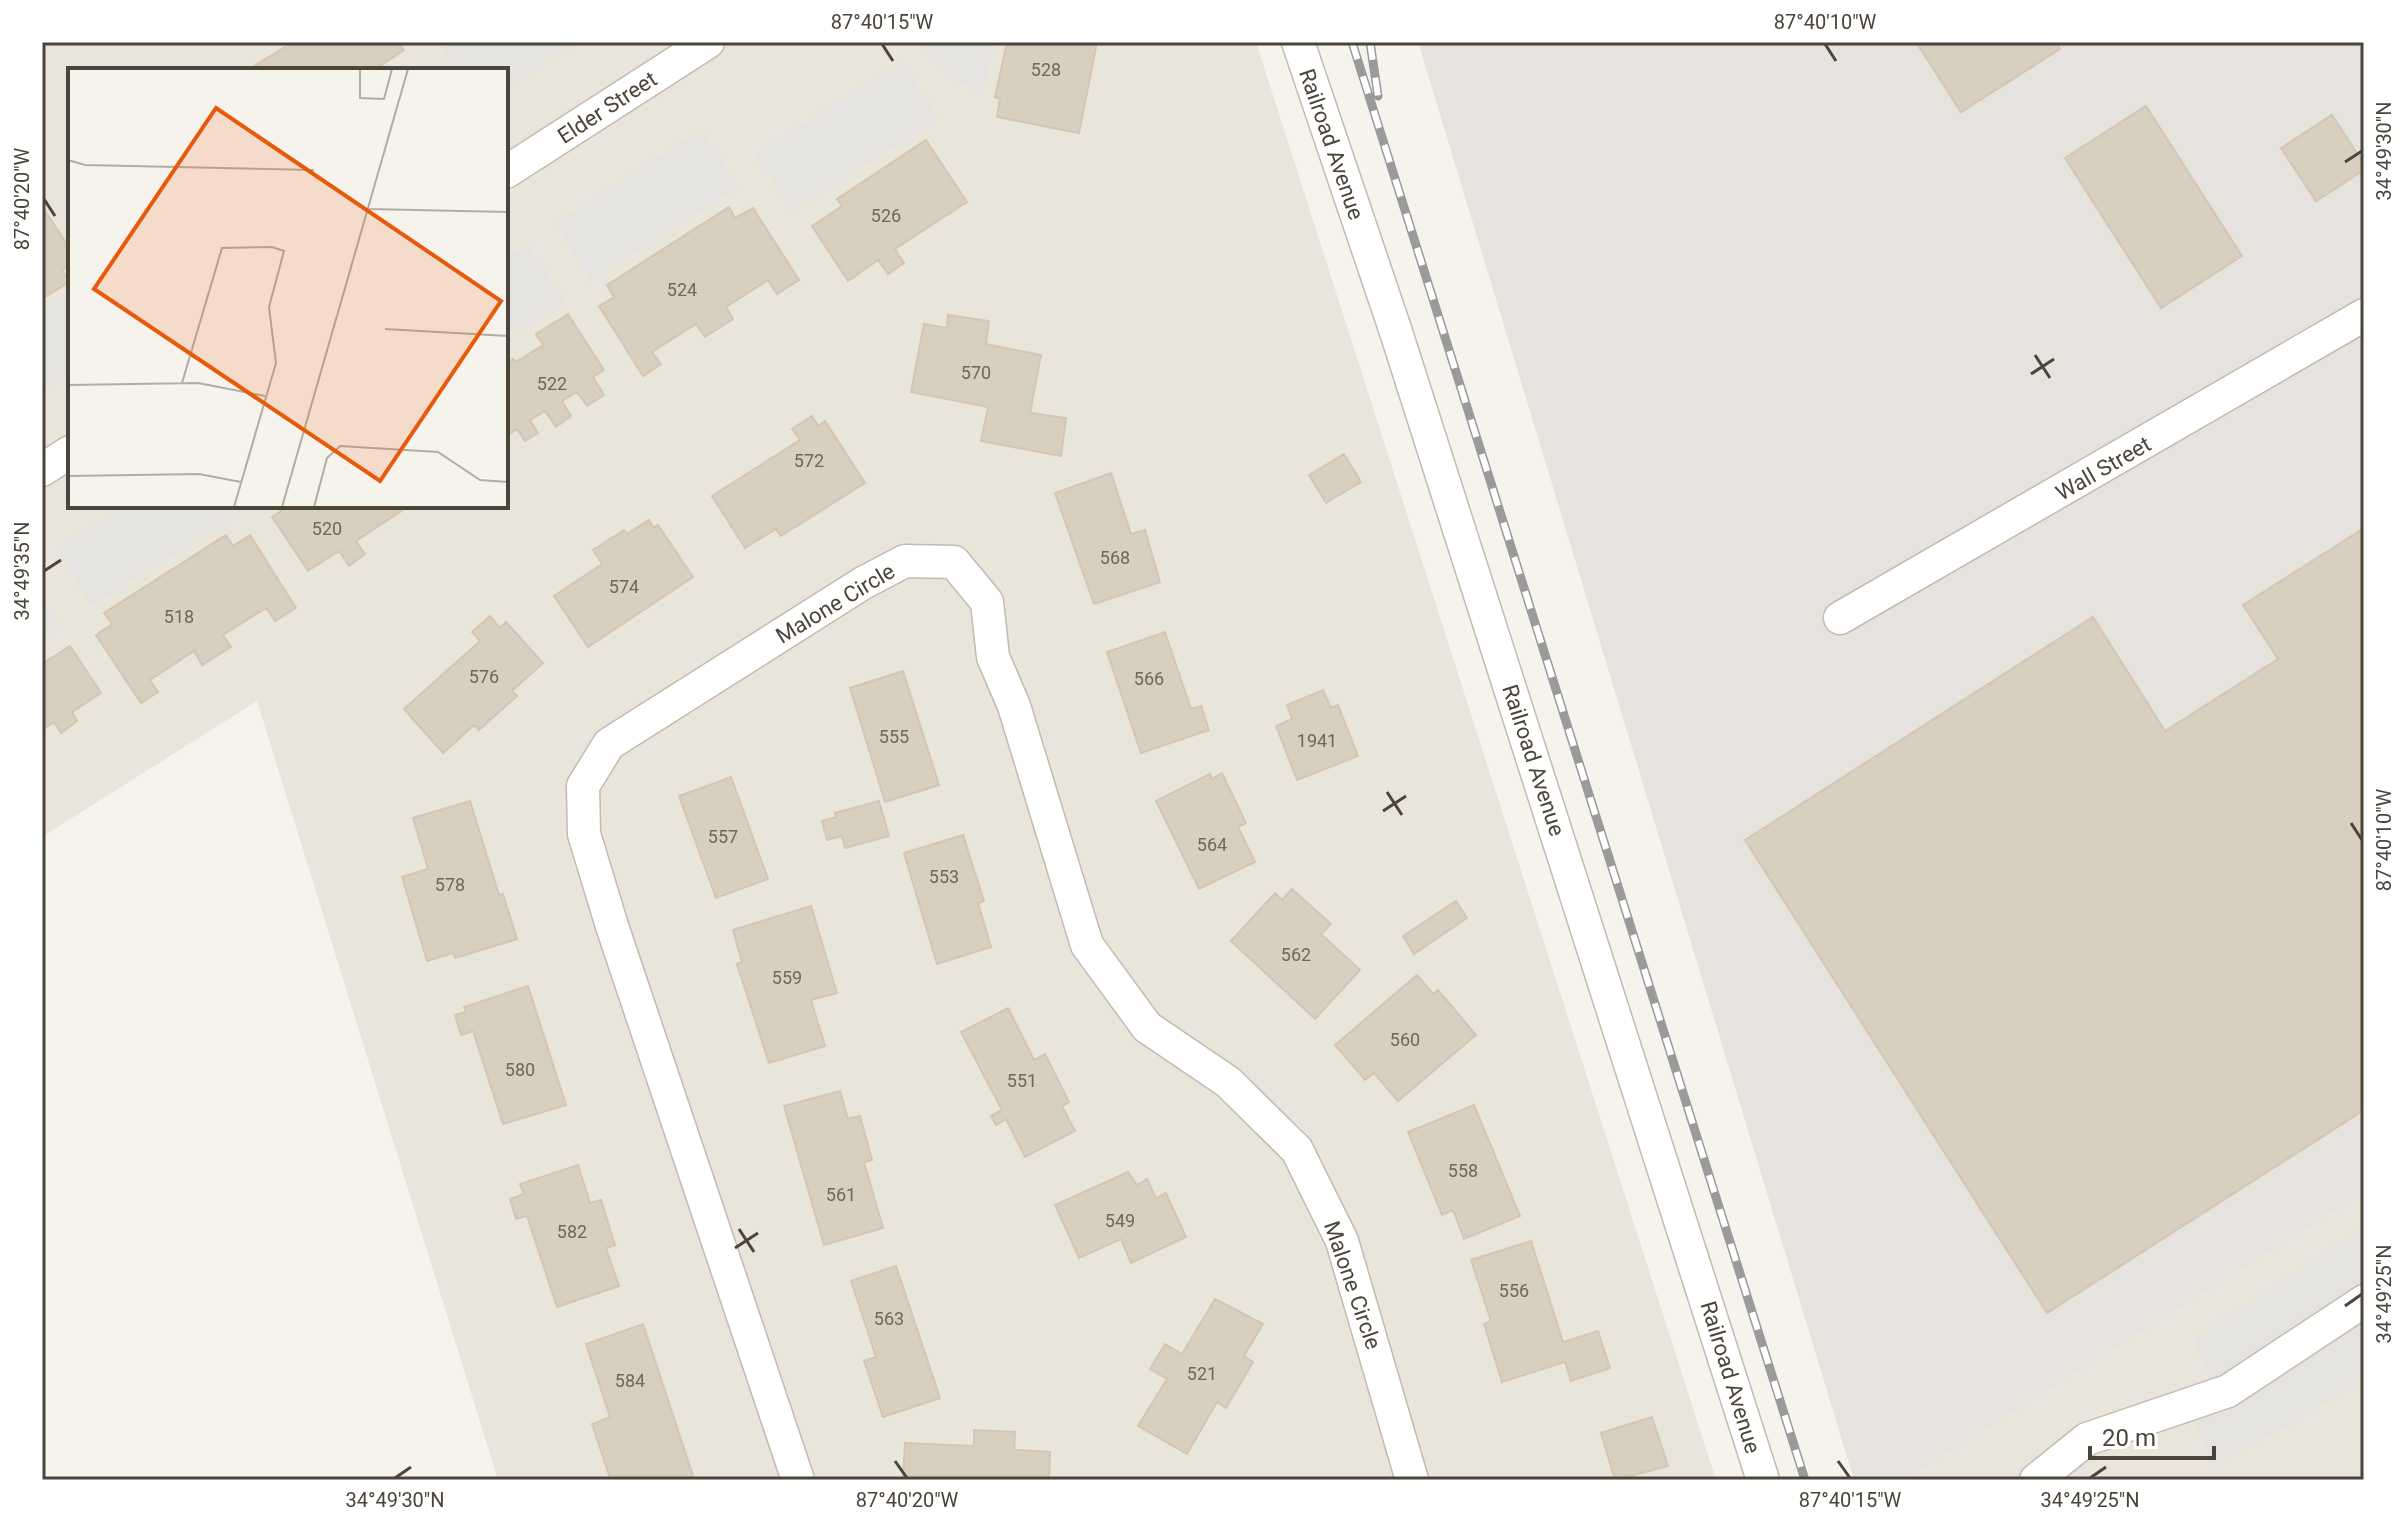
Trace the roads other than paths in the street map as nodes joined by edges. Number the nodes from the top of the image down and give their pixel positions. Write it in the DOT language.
graph roads {
  1 [pos="708,42"];
  2 [pos="1298,42"];
  3 [pos="508,171"];
  4 [pos="2364,315"];
  5 [pos="68,453"];
  6 [pos="42,470"];
  7 [pos="1840,618"];
  8 [pos="2364,1301"];
  9 [pos="1409,1479"];
  10 [pos="798,1480"];
  11 [pos="1763,1480"];
  12 [pos="2036,1480"];
  1 -- 3 [label="street, Elder Street"];
  2 -- 11 [label="street, Railroad Avenue"];
  4 -- 7 [label="street, Wall Street"];
  5 -- 6 [label="street"];
  8 -- 12 [label="street"];
  9 -- 10 [label="street, Malone Circle"];
}
